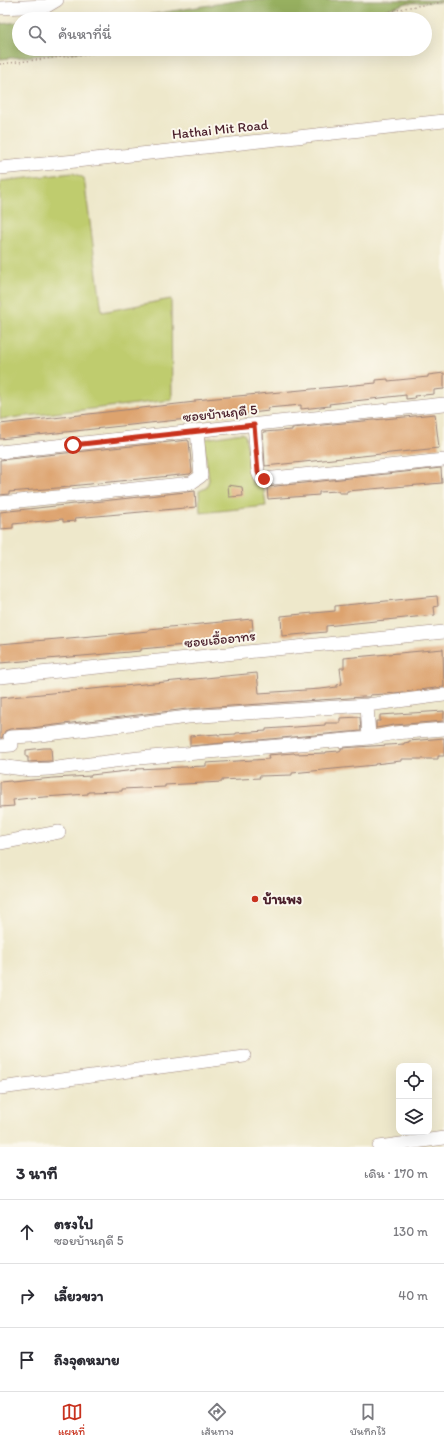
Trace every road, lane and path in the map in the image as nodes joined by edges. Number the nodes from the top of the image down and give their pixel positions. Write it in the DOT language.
graph roads {
  1 [pos="57,0"];
  2 [pos="444,2"];
  3 [pos="22,3"];
  4 [pos="44,3"];
  5 [pos="0,8"];
  6 [pos="388,12"];
  7 [pos="71,56"];
  8 [pos="0,64"];
  9 [pos="444,121"];
  10 [pos="0,168"];
  11 [pos="444,404"];
  12 [pos="254,425"];
  13 [pos="197,431"];
  14 [pos="0,452"];
  15 [pos="444,460"];
  16 [pos="0,503"];
  17 [pos="444,632"];
  18 [pos="0,677"];
  19 [pos="444,696"];
  20 [pos="367,704"];
  21 [pos="444,729"];
  22 [pos="369,738"];
  23 [pos="0,746"];
  24 [pos="0,766"];
  25 [pos="59,832"];
  26 [pos="0,843"];
  27 [pos="244,1056"];
  28 [pos="0,1088"];
  29 [pos="441,1142"];
  30 [pos="379,1147"];
  1 -- 4 [label="street"];
  2 -- 6 [label="path"];
  3 -- 4 [label="street"];
  3 -- 5 [label="street"];
  7 -- 8 [label="path"];
  9 -- 10 [label="street, Hathai Mit Road"];
  11 -- 12 [label="street, ซอยบ้านฤดี 5"];
  12 -- 13 [label="street, ซอยบ้านฤดี 5"];
  12 -- 15 [label="street"];
  13 -- 14 [label="street, ซอยบ้านฤดี 5"];
  13 -- 16 [label="street"];
  17 -- 18 [label="street, ซอยเอื้ออาทร"];
  19 -- 20 [label="street"];
  20 -- 22 [label="street"];
  20 -- 23 [label="street"];
  21 -- 22 [label="street"];
  22 -- 24 [label="street"];
  25 -- 26 [label="street"];
  27 -- 28 [label="street"];
  29 -- 30 [label="street"];
}
